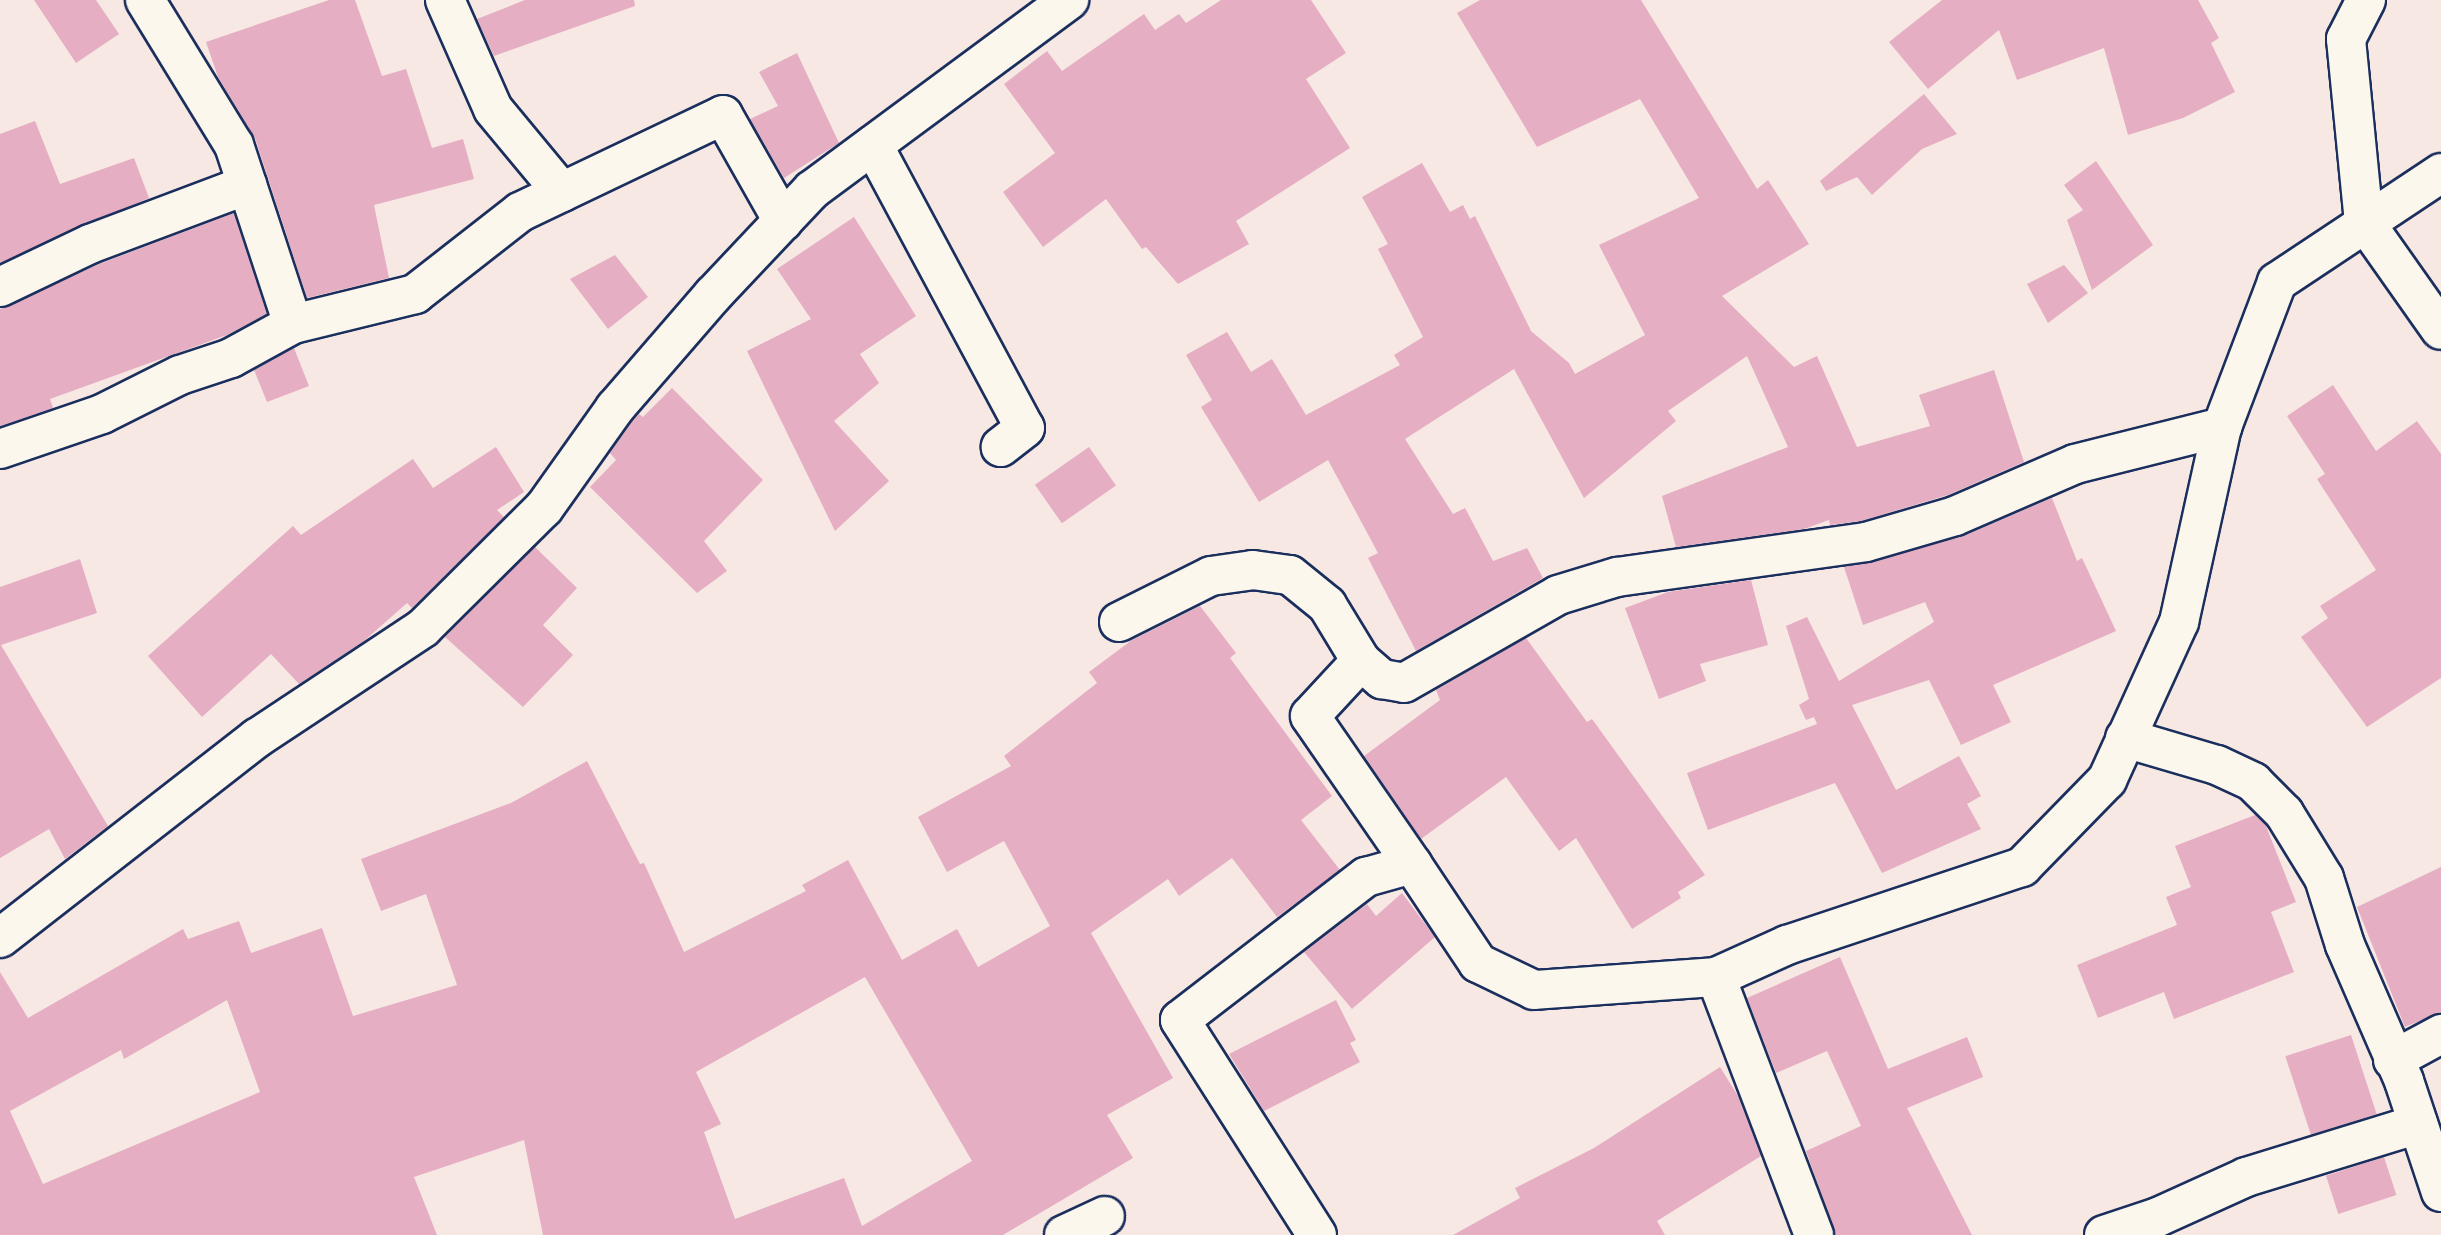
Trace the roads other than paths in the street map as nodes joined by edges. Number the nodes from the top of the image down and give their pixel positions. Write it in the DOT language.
graph roads {
  1 [pos="145,0"];
  2 [pos="445,0"];
  3 [pos="1069,0"];
  4 [pos="2366,0"];
  5 [pos="1028,13"];
  6 [pos="873,145"];
  7 [pos="2441,173"];
  8 [pos="247,186"];
  9 [pos="562,192"];
  10 [pos="2364,220"];
  11 [pos="783,221"];
  12 [pos="0,287"];
  13 [pos="293,324"];
  14 [pos="2441,330"];
  15 [pos="2222,427"];
  16 [pos="1001,447"];
  17 [pos="0,449"];
  18 [pos="1119,622"];
  19 [pos="1361,662"];
  20 [pos="2124,738"];
  21 [pos="1412,864"];
  22 [pos="0,938"];
  23 [pos="1716,977"];
  24 [pos="2441,1034"];
  25 [pos="2393,1060"];
  26 [pos="2418,1124"];
  27 [pos="2441,1192"];
  28 [pos="1105,1216"];
  29 [pos="1805,1232"];
  30 [pos="1064,1235"];
  31 [pos="1317,1235"];
  32 [pos="2104,1235"];
  1 -- 8 [label="street"];
  2 -- 9 [label="street"];
  3 -- 5 [label="street"];
  4 -- 10 [label="street"];
  5 -- 6 [label="street"];
  6 -- 11 [label="street"];
  6 -- 16 [label="street"];
  7 -- 10 [label="street"];
  8 -- 12 [label="street"];
  8 -- 13 [label="street"];
  9 -- 11 [label="street"];
  9 -- 13 [label="street"];
  10 -- 14 [label="street"];
  10 -- 15 [label="street"];
  11 -- 22 [label="street"];
  13 -- 17 [label="street"];
  15 -- 19 [label="street"];
  15 -- 20 [label="street"];
  18 -- 19 [label="street"];
  19 -- 21 [label="street"];
  20 -- 23 [label="street"];
  20 -- 25 [label="street"];
  21 -- 23 [label="street"];
  21 -- 31 [label="street"];
  23 -- 29 [label="street"];
  24 -- 25 [label="street"];
  25 -- 26 [label="street"];
  26 -- 27 [label="street"];
  26 -- 32 [label="street"];
  28 -- 30 [label="street"];
}
